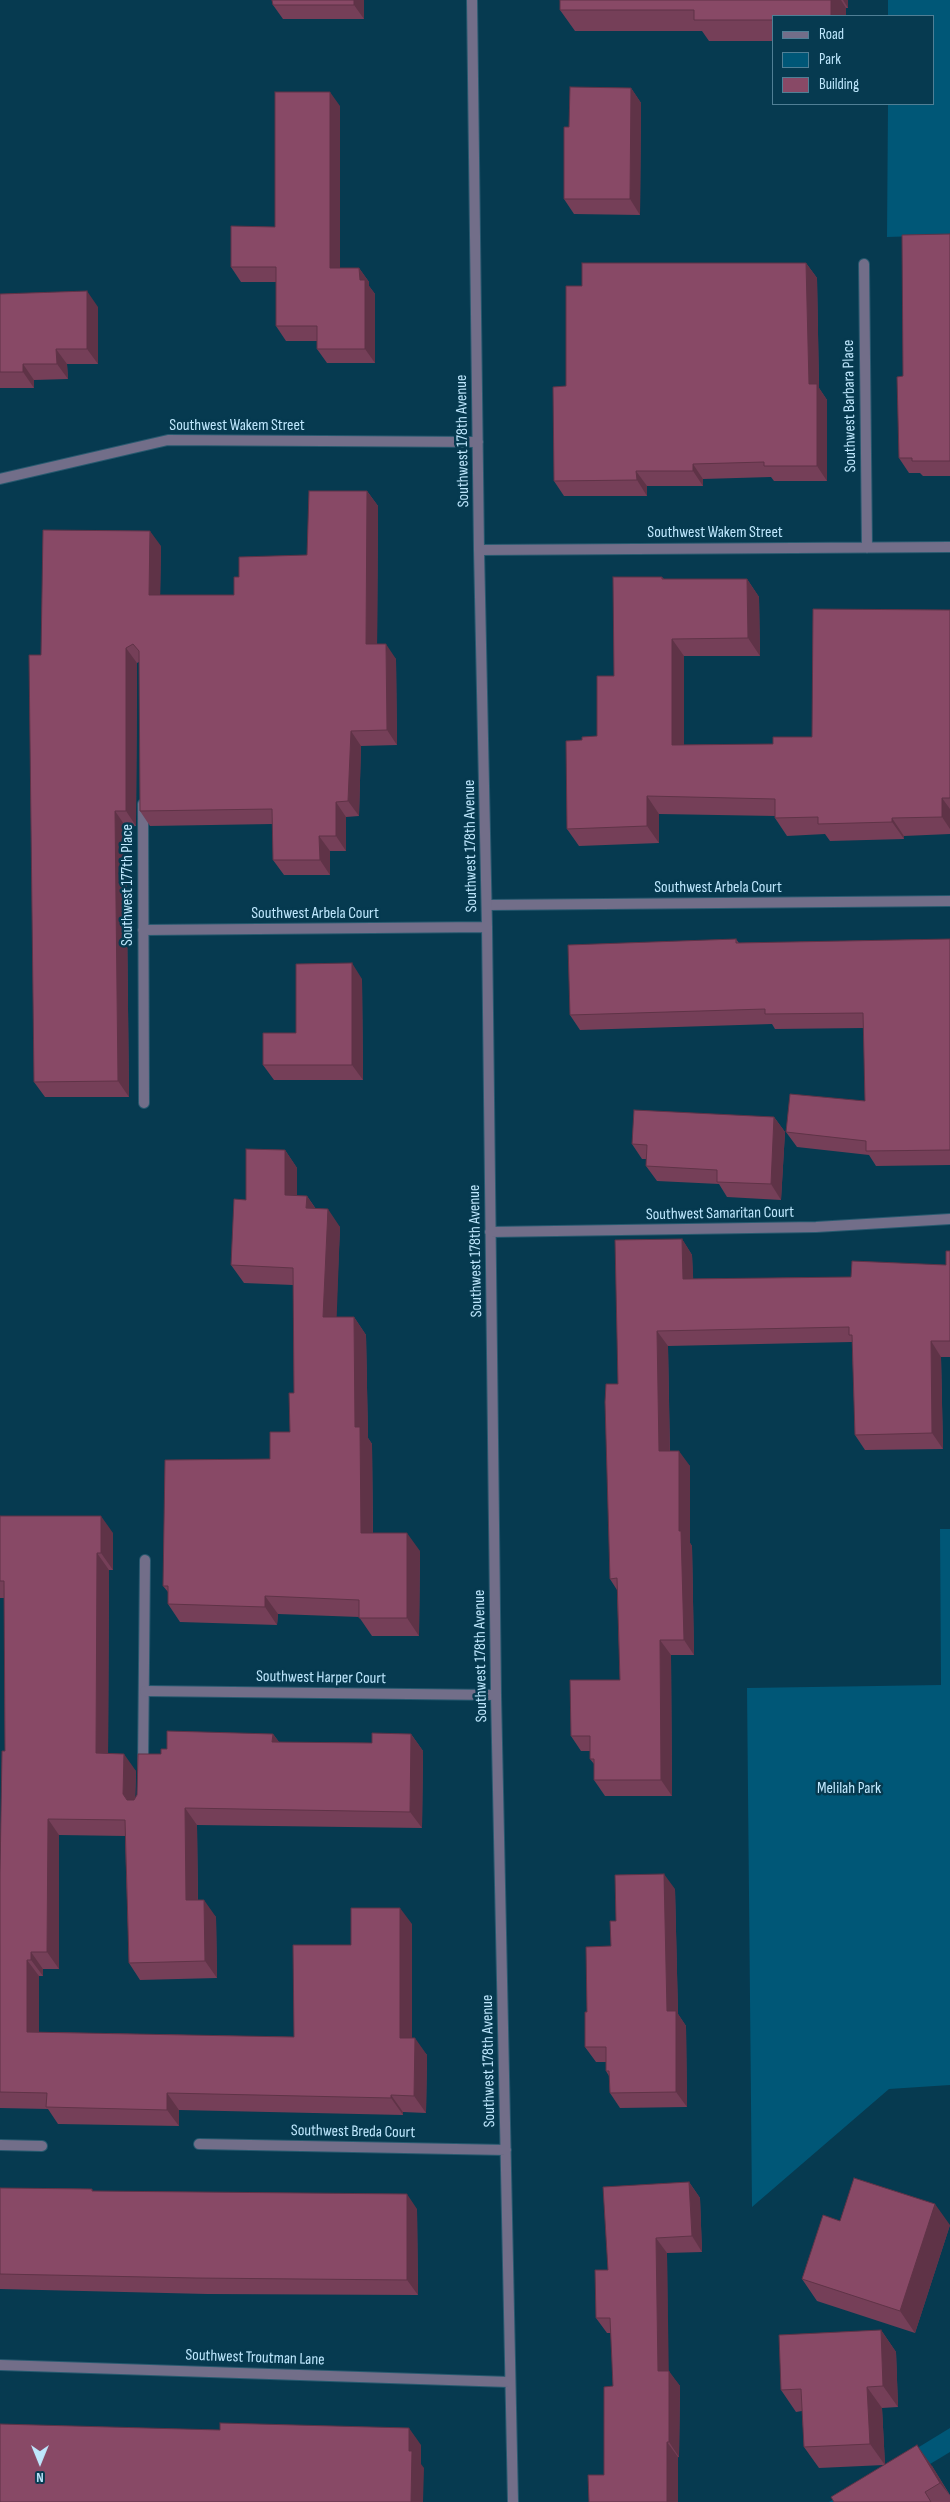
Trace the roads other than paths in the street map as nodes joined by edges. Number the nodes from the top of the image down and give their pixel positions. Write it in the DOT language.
graph roads {
  1 [pos="472,0"];
  2 [pos="864,264"];
  3 [pos="478,442"];
  4 [pos="0,478"];
  5 [pos="950,547"];
  6 [pos="867,548"];
  7 [pos="479,550"];
  8 [pos="143,793"];
  9 [pos="950,901"];
  10 [pos="487,905"];
  11 [pos="487,927"];
  12 [pos="143,930"];
  13 [pos="144,1103"];
  14 [pos="950,1219"];
  15 [pos="490,1232"];
  16 [pos="145,1560"];
  17 [pos="145,1691"];
  18 [pos="496,1696"];
  19 [pos="143,1781"];
  20 [pos="199,2144"];
  21 [pos="0,2145"];
  22 [pos="42,2146"];
  23 [pos="506,2150"];
  24 [pos="0,2364"];
  25 [pos="509,2382"];
  26 [pos="513,2502"];
  1 -- 3 [label="street, Southwest 178th Avenue"];
  2 -- 6 [label="street, Southwest Barbara Place"];
  3 -- 4 [label="street, Southwest Wakem Street"];
  3 -- 7 [label="street, Southwest 178th Avenue"];
  5 -- 6 [label="street, Southwest Wakem Street"];
  6 -- 7 [label="street, Southwest Wakem Street"];
  7 -- 10 [label="street, Southwest 178th Avenue"];
  8 -- 12 [label="street, Southwest 177th Place"];
  9 -- 10 [label="street, Southwest Arbela Court"];
  10 -- 11 [label="street, Southwest 178th Avenue"];
  11 -- 12 [label="street, Southwest Arbela Court"];
  11 -- 15 [label="street, Southwest 178th Avenue"];
  12 -- 13 [label="street, Southwest 177th Place"];
  14 -- 15 [label="street, Southwest Samaritan Court"];
  15 -- 18 [label="street, Southwest 178th Avenue"];
  16 -- 17 [label="street"];
  17 -- 18 [label="street, Southwest Harper Court"];
  17 -- 19 [label="street"];
  18 -- 23 [label="street, Southwest 178th Avenue"];
  20 -- 23 [label="street, Southwest Breda Court"];
  21 -- 22 [label="street"];
  23 -- 25 [label="street, Southwest 178th Avenue"];
  24 -- 25 [label="street, Southwest Troutman Lane"];
  25 -- 26 [label="street, Southwest 178th Avenue"];
}
